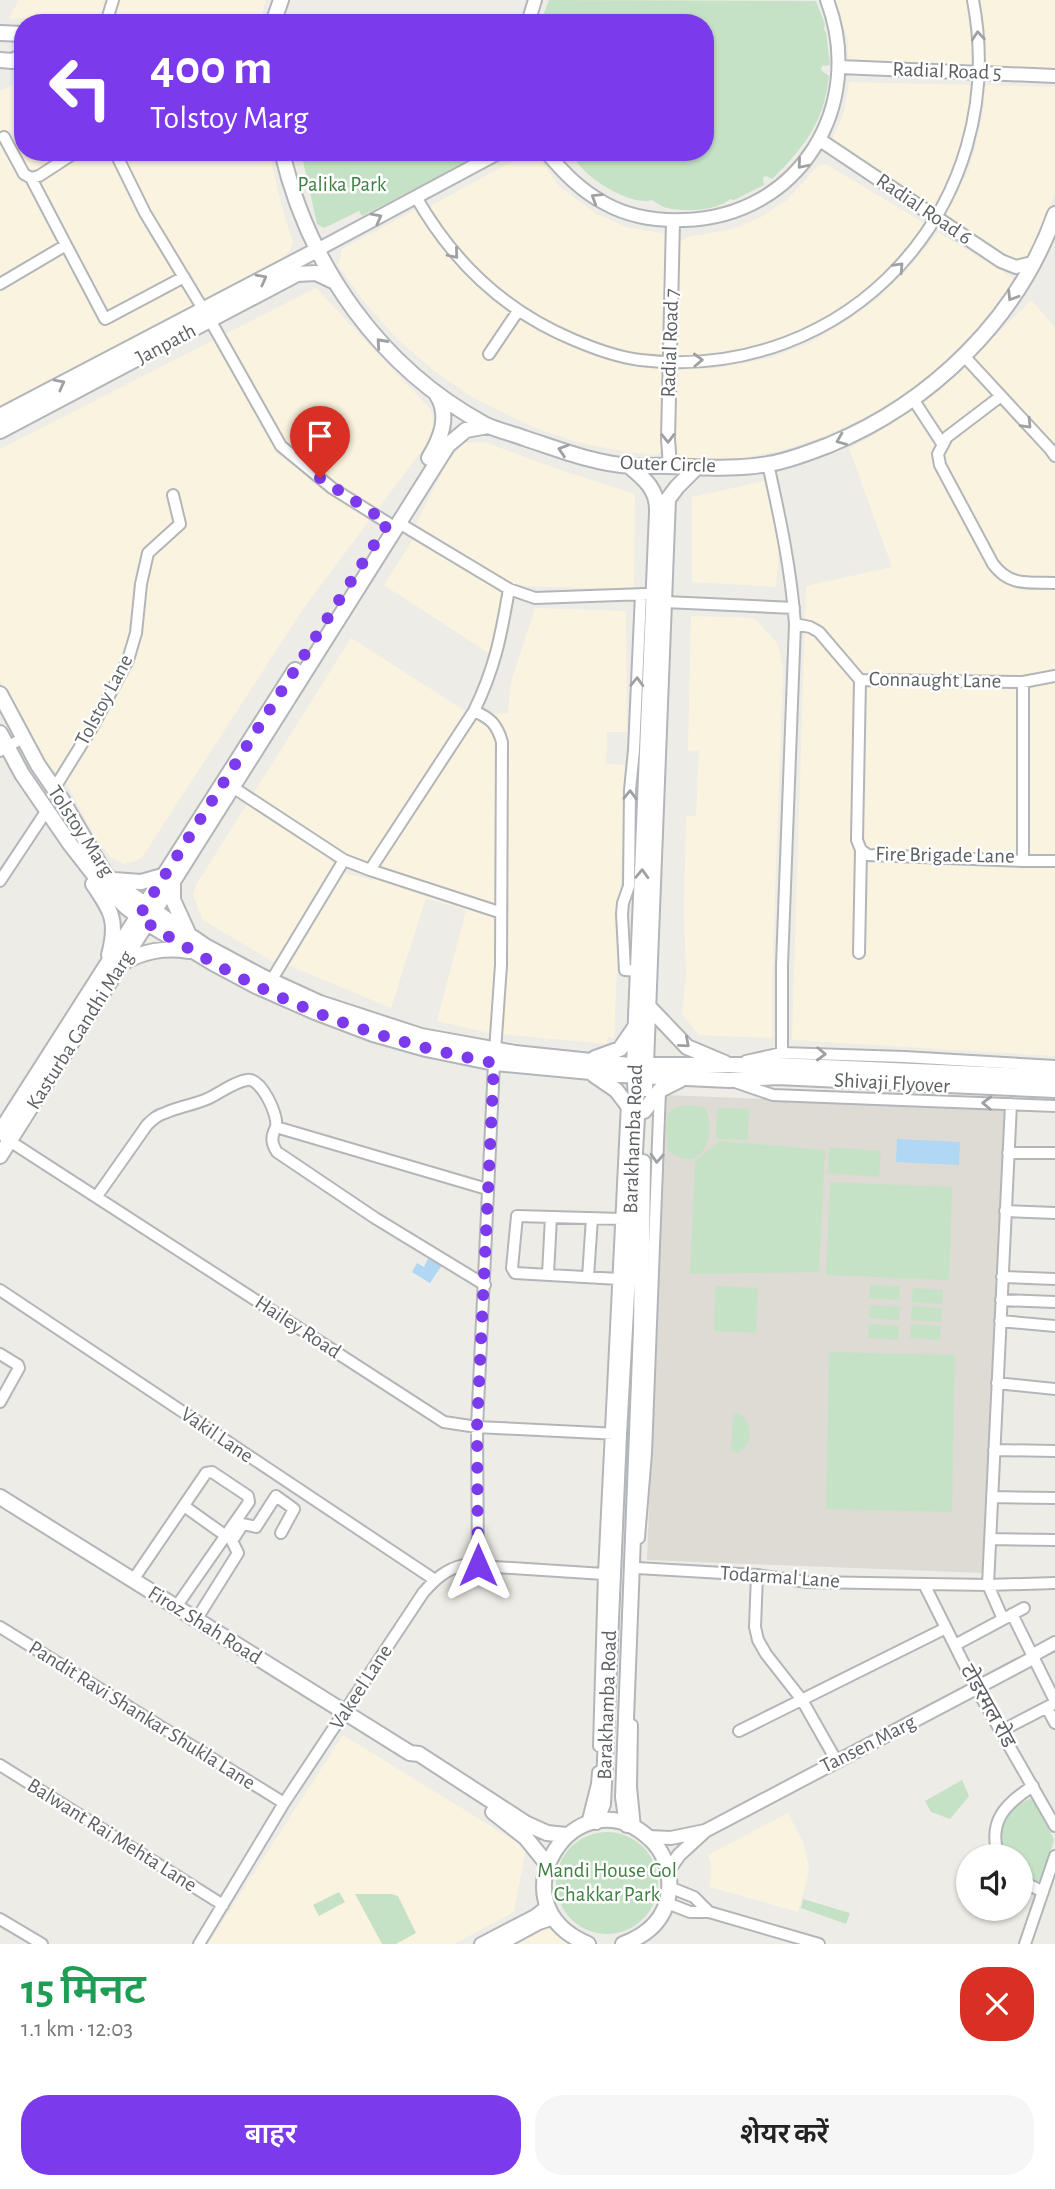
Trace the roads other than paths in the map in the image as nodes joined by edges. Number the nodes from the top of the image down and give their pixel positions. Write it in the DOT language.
graph roads {
  1 [pos="827,0"];
  2 [pos="973,0"];
  3 [pos="0,23"];
  4 [pos="11,33"];
  5 [pos="840,68"];
  6 [pos="980,72"];
  7 [pos="1055,76"];
  8 [pos="4,137"];
  9 [pos="820,140"];
  10 [pos="14,156"];
  11 [pos="17,161"];
  12 [pos="62,161"];
  13 [pos="119,161"];
  14 [pos="284,161"];
  15 [pos="483,161"];
  16 [pos="553,161"];
  17 [pos="31,178"];
  18 [pos="416,197"];
  19 [pos="1055,214"];
  20 [pos="937,218"];
  21 [pos="673,220"];
  22 [pos="66,245"];
  23 [pos="317,250"];
  24 [pos="1032,263"];
  25 [pos="184,277"];
  26 [pos="333,281"];
  27 [pos="0,284"];
  28 [pos="519,311"];
  29 [pos="206,315"];
  30 [pos="489,354"];
  31 [pos="964,356"];
  32 [pos="669,361"];
  33 [pos="431,389"];
  34 [pos="1001,396"];
  35 [pos="913,399"];
  36 [pos="0,416"];
  37 [pos="488,426"];
  38 [pos="0,431"];
  39 [pos="943,445"];
  40 [pos="1055,456"];
  41 [pos="768,464"];
  42 [pos="629,466"];
  43 [pos="670,466"];
  44 [pos="696,468"];
  45 [pos="173,495"];
  46 [pos="668,499"];
  47 [pos="394,523"];
  48 [pos="1055,583"];
  49 [pos="509,589"];
  50 [pos="653,597"];
  51 [pos="794,608"];
  52 [pos="794,624"];
  53 [pos="1055,676"];
  54 [pos="860,680"];
  55 [pos="1023,682"];
  56 [pos="0,694"];
  57 [pos="474,711"];
  58 [pos="0,733"];
  59 [pos="23,738"];
  60 [pos="4,749"];
  61 [pos="234,788"];
  62 [pos="54,789"];
  63 [pos="47,810"];
  64 [pos="57,826"];
  65 [pos="861,850"];
  66 [pos="344,860"];
  67 [pos="1023,861"];
  68 [pos="1055,861"];
  69 [pos="370,870"];
  70 [pos="169,879"];
  71 [pos="112,880"];
  72 [pos="0,881"];
  73 [pos="499,912"];
  74 [pos="147,914"];
  75 [pos="189,935"];
  76 [pos="194,951"];
  77 [pos="859,953"];
  78 [pos="121,964"];
  79 [pos="105,967"];
  80 [pos="271,981"];
  81 [pos="649,1007"];
  82 [pos="637,1022"];
  83 [pos="782,1053"];
  84 [pos="495,1057"];
  85 [pos="587,1066"];
  86 [pos="1055,1066"];
  87 [pos="639,1070"];
  88 [pos="729,1072"];
  89 [pos="871,1076"];
  90 [pos="688,1077"];
  91 [pos="1055,1077"];
  92 [pos="660,1090"];
  93 [pos="1055,1090"];
  94 [pos="627,1103"];
  95 [pos="1011,1104"];
  96 [pos="1055,1106"];
  97 [pos="640,1114"];
  98 [pos="276,1127"];
  99 [pos="3,1136"];
  100 [pos="1008,1153"];
  101 [pos="1055,1153"];
  102 [pos="0,1156"];
  103 [pos="487,1189"];
  104 [pos="97,1196"];
  105 [pos="1005,1212"];
  106 [pos="1055,1213"];
  107 [pos="551,1217"];
  108 [pos="592,1218"];
  109 [pos="622,1219"];
  110 [pos="548,1275"];
  111 [pos="588,1277"];
  112 [pos="1002,1277"];
  113 [pos="619,1279"];
  114 [pos="1055,1279"];
  115 [pos="485,1285"];
  116 [pos="0,1290"];
  117 [pos="1001,1300"];
  118 [pos="1055,1302"];
  119 [pos="1000,1321"];
  120 [pos="1055,1326"];
  121 [pos="0,1354"];
  122 [pos="997,1383"];
  123 [pos="1055,1389"];
  124 [pos="0,1402"];
  125 [pos="477,1427"];
  126 [pos="642,1432"];
  127 [pos="615,1434"];
  128 [pos="994,1450"];
  129 [pos="1055,1451"];
  130 [pos="0,1497"];
  131 [pos="992,1497"];
  132 [pos="1055,1498"];
  133 [pos="184,1506"];
  134 [pos="281,1533"];
  135 [pos="226,1536"];
  136 [pos="990,1539"];
  137 [pos="1055,1540"];
  138 [pos="478,1565"];
  139 [pos="637,1568"];
  140 [pos="604,1574"];
  141 [pos="757,1574"];
  142 [pos="133,1580"];
  143 [pos="435,1580"];
  144 [pos="1055,1583"];
  145 [pos="924,1584"];
  146 [pos="988,1585"];
  147 [pos="176,1607"];
  148 [pos="1024,1608"];
  149 [pos="1007,1617"];
  150 [pos="196,1620"];
  151 [pos="0,1627"];
  152 [pos="946,1628"];
  153 [pos="1055,1643"];
  154 [pos="955,1645"];
  155 [pos="1055,1652"];
  156 [pos="1033,1658"];
  157 [pos="976,1688"];
  158 [pos="802,1700"];
  159 [pos="1052,1704"];
  160 [pos="344,1713"];
  161 [pos="1055,1723"];
  162 [pos="739,1731"];
  163 [pos="1001,1731"];
  164 [pos="410,1753"];
  165 [pos="836,1760"];
  166 [pos="0,1765"];
  167 [pos="1033,1786"];
  168 [pos="284,1803"];
  169 [pos="592,1823"];
  170 [pos="631,1826"];
  171 [pos="1055,1826"];
  172 [pos="705,1831"];
  173 [pos="566,1835"];
  174 [pos="648,1837"];
  175 [pos="995,1844"];
  176 [pos="1055,1856"];
  177 [pos="547,1864"];
  178 [pos="668,1871"];
  179 [pos="669,1887"];
  180 [pos="1033,1887"];
  181 [pos="1042,1892"];
  182 [pos="667,1903"];
  183 [pos="223,1905"];
  184 [pos="551,1912"];
  185 [pos="709,1912"];
  186 [pos="0,1919"];
  187 [pos="652,1937"];
  188 [pos="582,1943"];
  189 [pos="630,1943"];
  190 [pos="42,1944"];
  191 [pos="199,1944"];
  192 [pos="481,1944"];
  193 [pos="500,1944"];
  194 [pos="820,1944"];
  195 [pos="1025,1944"];
  1 -- 5 [label="street"];
  6 -- 2 [label="street, one-way"];
  3 -- 4 [label="main road"];
  5 -- 6 [label="street, Radial Road 5"];
  5 -- 9 [label="street"];
  6 -- 7 [label="street, Radial Road 5"];
  6 -- 20 [label="street"];
  8 -- 10 [label="street"];
  9 -- 20 [label="street, Radial Road 6"];
  9 -- 21 [label="street, one-way"];
  11 -- 17 [label="street"];
  12 -- 17 [label="street"];
  13 -- 25 [label="street"];
  14 -- 23 [label="main road, Outer Circle"];
  15 -- 18 [label="street"];
  21 -- 16 [label="street, one-way"];
  17 -- 22 [label="street"];
  23 -- 18 [label="street, one-way"];
  18 -- 28 [label="street, one-way"];
  19 -- 24 [label="main road, Outer Circle"];
  20 -- 24 [label="street, Radial Road 6"];
  32 -- 20 [label="street, one-way"];
  21 -- 32 [label="street, Radial Road 7"];
  22 -- 25 [label="street"];
  22 -- 27 [label="street"];
  23 -- 26 [label="main road, Outer Circle"];
  29 -- 23 [label="main road, Janpath, one-way"];
  24 -- 31 [label="main road, Outer Circle, one-way"];
  25 -- 29 [label="street"];
  26 -- 29 [label="main road, Janpath"];
  33 -- 26 [label="main road, Outer Circle, one-way"];
  28 -- 30 [label="street"];
  28 -- 32 [label="street"];
  36 -- 29 [label="main road, Janpath, one-way"];
  29 -- 38 [label="main road, Janpath"];
  29 -- 47 [label="street"];
  31 -- 34 [label="street"];
  31 -- 35 [label="main road, Outer Circle"];
  32 -- 43 [label="street, Radial Road 7, one-way"];
  33 -- 37 [label="main road, Outer Circle"];
  33 -- 47 [label="main road, Kasturba Gandhi Marg"];
  34 -- 39 [label="street"];
  34 -- 40 [label="street, one-way"];
  35 -- 39 [label="street"];
  35 -- 41 [label="main road, Outer Circle, one-way"];
  42 -- 37 [label="main road, Outer Circle, one-way"];
  37 -- 47 [label="main road, Kasturba Gandhi Marg"];
  39 -- 48 [label="street"];
  41 -- 44 [label="main road, Outer Circle"];
  41 -- 51 [label="street"];
  42 -- 43 [label="main road, Outer Circle"];
  42 -- 50 [label="main road, Barakhamba Road"];
  43 -- 44 [label="main road, Outer Circle"];
  43 -- 46 [label="main road, Barakhamba Road"];
  44 -- 46 [label="main road"];
  45 -- 62 [label="street, Tolstoy Lane"];
  46 -- 50 [label="main road, Barakhamba Road"];
  47 -- 49 [label="street"];
  47 -- 61 [label="main road, Kasturba Gandhi Marg"];
  47 -- 70 [label="main road, Kasturba Gandhi Marg"];
  49 -- 50 [label="street"];
  49 -- 57 [label="street"];
  50 -- 51 [label="street"];
  50 -- 81 [label="main road, Barakhamba Road"];
  82 -- 50 [label="main road, Barakhamba Road, one-way"];
  51 -- 52 [label="street"];
  52 -- 54 [label="street, Connaught Lane"];
  52 -- 83 [label="street"];
  53 -- 55 [label="street, Connaught Lane"];
  54 -- 55 [label="street, Connaught Lane"];
  54 -- 65 [label="street"];
  55 -- 67 [label="street, Fire Brigade Lane"];
  56 -- 59 [label="main road, Tolstoy Marg"];
  57 -- 69 [label="street"];
  57 -- 73 [label="street"];
  58 -- 60 [label="main road, Tolstoy Marg"];
  59 -- 60 [label="street"];
  59 -- 62 [label="main road, Tolstoy Marg"];
  60 -- 63 [label="main road, Tolstoy Marg"];
  61 -- 66 [label="street"];
  61 -- 70 [label="main road, Kasturba Gandhi Marg"];
  62 -- 71 [label="main road, Tolstoy Marg"];
  63 -- 64 [label="main road, Tolstoy Marg"];
  63 -- 72 [label="street"];
  64 -- 74 [label="main road, Tolstoy Marg"];
  64 -- 79 [label="main road"];
  65 -- 67 [label="street, Fire Brigade Lane"];
  65 -- 77 [label="street"];
  66 -- 69 [label="street"];
  66 -- 80 [label="street"];
  67 -- 68 [label="street"];
  69 -- 73 [label="street"];
  70 -- 71 [label="main road"];
  70 -- 74 [label="main road, Kasturba Gandhi Marg"];
  70 -- 75 [label="main road"];
  71 -- 74 [label="main road, Tolstoy Marg"];
  73 -- 84 [label="street"];
  74 -- 75 [label="main road, Tolstoy Marg"];
  74 -- 76 [label="main road, Tolstoy Marg"];
  74 -- 78 [label="main road, Kasturba Gandhi Marg"];
  74 -- 79 [label="main road, Kasturba Gandhi Marg"];
  75 -- 80 [label="main road, Tolstoy Marg"];
  76 -- 78 [label="main road"];
  76 -- 84 [label="main road, Tolstoy Marg"];
  78 -- 99 [label="main road, Kasturba Gandhi Marg"];
  79 -- 99 [label="main road, Kasturba Gandhi Marg"];
  80 -- 84 [label="main road, Tolstoy Marg"];
  81 -- 87 [label="main road, Barakhamba Road"];
  81 -- 88 [label="main road, one-way"];
  82 -- 85 [label="main road"];
  82 -- 87 [label="main road, Barakhamba Road"];
  83 -- 86 [label="street, one-way"];
  83 -- 88 [label="street"];
  84 -- 85 [label="main road, Tolstoy Marg"];
  84 -- 103 [label="street"];
  85 -- 87 [label="main road, Tolstoy Marg"];
  85 -- 94 [label="main road"];
  87 -- 88 [label="main road"];
  87 -- 90 [label="main road"];
  87 -- 97 [label="main road, Barakhamba Road"];
  88 -- 89 [label="main road, Shivaji Flyover"];
  88 -- 90 [label="main road"];
  95 -- 88 [label="street, one-way"];
  89 -- 91 [label="main road, Shivaji Flyover"];
  89 -- 93 [label="main road, Shivaji Flyover"];
  90 -- 92 [label="main road"];
  92 -- 97 [label="main road"];
  92 -- 126 [label="street, one-way"];
  94 -- 97 [label="main road"];
  94 -- 109 [label="street"];
  95 -- 96 [label="street"];
  95 -- 100 [label="street"];
  97 -- 126 [label="main road, Barakhamba Road"];
  97 -- 127 [label="main road, Barakhamba Road"];
  98 -- 103 [label="street"];
  98 -- 104 [label="street"];
  98 -- 115 [label="street"];
  99 -- 102 [label="main road, Kasturba Gandhi Marg"];
  99 -- 104 [label="street, Hailey Road"];
  100 -- 101 [label="street"];
  100 -- 105 [label="street"];
  103 -- 115 [label="street"];
  104 -- 125 [label="street, Hailey Road"];
  105 -- 106 [label="street"];
  105 -- 112 [label="street"];
  107 -- 108 [label="street"];
  107 -- 110 [label="street"];
  107 -- 110 [label="street"];
  108 -- 109 [label="street"];
  108 -- 111 [label="street"];
  109 -- 113 [label="street"];
  110 -- 111 [label="street"];
  111 -- 113 [label="street"];
  112 -- 114 [label="street"];
  112 -- 117 [label="street"];
  113 -- 127 [label="street"];
  115 -- 125 [label="street"];
  116 -- 143 [label="street, Vakil Lane"];
  117 -- 118 [label="street"];
  117 -- 119 [label="street"];
  119 -- 120 [label="street"];
  119 -- 122 [label="street"];
  121 -- 124 [label="street"];
  122 -- 123 [label="street"];
  122 -- 128 [label="street"];
  125 -- 127 [label="street, Hailey Road"];
  125 -- 138 [label="street"];
  126 -- 139 [label="street"];
  126 -- 170 [label="main road, Barakhamba Road"];
  127 -- 140 [label="street"];
  127 -- 169 [label="main road, Barakhamba Road"];
  128 -- 129 [label="street"];
  128 -- 131 [label="street"];
  130 -- 142 [label="main road, Firoz Shah Road"];
  131 -- 132 [label="street"];
  131 -- 136 [label="street"];
  133 -- 135 [label="street"];
  133 -- 135 [label="street"];
  133 -- 142 [label="street"];
  134 -- 150 [label="street"];
  135 -- 147 [label="street"];
  136 -- 137 [label="street"];
  136 -- 146 [label="street"];
  138 -- 140 [label="street, Vakeel Lane"];
  138 -- 143 [label="street, Vakeel Lane"];
  139 -- 141 [label="street, Todarmal Lane"];
  139 -- 170 [label="street"];
  140 -- 169 [label="street"];
  141 -- 145 [label="street, Todarmal Lane"];
  141 -- 158 [label="street"];
  142 -- 147 [label="main road, Firoz Shah Road"];
  143 -- 160 [label="street, Vakeel Lane"];
  144 -- 146 [label="street, Todarmal Lane"];
  145 -- 146 [label="street, Todarmal Lane"];
  145 -- 152 [label="street, टोडरमल रोड"];
  146 -- 149 [label="street"];
  147 -- 150 [label="main road, Firoz Shah Road"];
  148 -- 149 [label="street"];
  149 -- 154 [label="street"];
  149 -- 156 [label="street"];
  150 -- 160 [label="main road, Firoz Shah Road"];
  151 -- 168 [label="street, Pandit Ravi Shankar Shukla Lane"];
  152 -- 154 [label="street, टोडरमल रोड"];
  152 -- 158 [label="street"];
  153 -- 156 [label="street, Tansen Marg"];
  154 -- 157 [label="street, टोडरमल रोड"];
  155 -- 156 [label="street, Tansen Marg"];
  156 -- 157 [label="street, Tansen Marg"];
  156 -- 159 [label="street"];
  157 -- 163 [label="street, टोडरमल रोड"];
  157 -- 165 [label="street, Tansen Marg"];
  158 -- 162 [label="street"];
  158 -- 165 [label="street"];
  159 -- 161 [label="street"];
  159 -- 163 [label="street"];
  160 -- 164 [label="main road, Firoz Shah Road"];
  160 -- 168 [label="street, Vakeel Lane"];
  163 -- 167 [label="street, टोडरमल रोड"];
  164 -- 173 [label="main road, Firoz Shah Road"];
  164 -- 177 [label="main road, Firoz Shah Road"];
  165 -- 172 [label="street, Tansen Marg"];
  166 -- 183 [label="street, Balwant Rai Mehta Lane"];
  167 -- 171 [label="street, टोडरमल रोड"];
  167 -- 175 [label="street"];
  168 -- 183 [label="street, Vakeel Lane"];
  169 -- 170 [label="main road"];
  169 -- 173 [label="main road"];
  170 -- 174 [label="main road"];
  172 -- 174 [label="street, Tansen Marg"];
  172 -- 178 [label="street, Tansen Marg"];
  173 -- 177 [label="main road"];
  174 -- 178 [label="main road"];
  176 -- 181 [label="street"];
  177 -- 184 [label="main road"];
  178 -- 179 [label="main road"];
  179 -- 182 [label="main road"];
  179 -- 185 [label="street"];
  180 -- 181 [label="street"];
  181 -- 195 [label="street"];
  182 -- 185 [label="street"];
  182 -- 187 [label="main road"];
  183 -- 191 [label="street, Vakeel Lane"];
  184 -- 188 [label="main road"];
  184 -- 192 [label="street"];
  184 -- 193 [label="street"];
  185 -- 194 [label="street"];
  186 -- 190 [label="street"];
  187 -- 189 [label="main road"];
}
